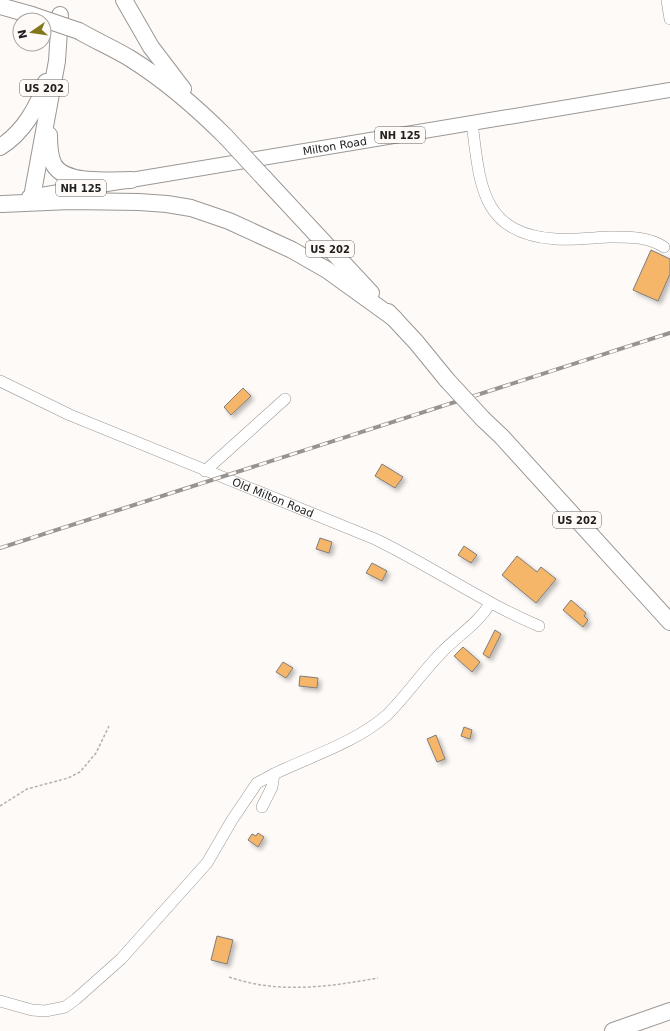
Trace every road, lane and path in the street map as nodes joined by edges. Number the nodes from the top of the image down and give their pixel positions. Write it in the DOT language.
graph roads {
  1 [pos="124,0"];
  2 [pos="667,0"];
  3 [pos="61,7"];
  4 [pos="2,8"];
  5 [pos="670,19"];
  6 [pos="670,90"];
  7 [pos="50,104"];
  8 [pos="203,113"];
  9 [pos="472,123"];
  10 [pos="0,147"];
  11 [pos="130,180"];
  12 [pos="32,197"];
  13 [pos="1,204"];
  14 [pos="664,247"];
  15 [pos="395,319"];
  16 [pos="0,381"];
  17 [pos="285,399"];
  18 [pos="205,471"];
  19 [pos="490,604"];
  20 [pos="670,622"];
  21 [pos="539,626"];
  22 [pos="108,726"];
  23 [pos="274,774"];
  24 [pos="0,806"];
  25 [pos="262,808"];
  26 [pos="229,977"];
  27 [pos="378,978"];
  28 [pos="0,1001"];
  29 [pos="670,1010"];
  30 [pos="613,1031"];
  1 -- 8 [label="highway, US 202"];
  2 -- 5 [label="street"];
  3 -- 7 [label="highway"];
  3 -- 10 [label="highway, US 202"];
  4 -- 8 [label="highway, US 202, bridge"];
  6 -- 9 [label="main road, Milton Road / NH 125"];
  7 -- 11 [label="highway"];
  7 -- 12 [label="highway"];
  8 -- 15 [label="highway, US 202, bridge"];
  9 -- 11 [label="main road, Milton Road / NH 125"];
  9 -- 14 [label="street"];
  11 -- 12 [label="main road, Milton Road / NH 125"];
  12 -- 13 [label="main road, Milton Road / NH 125"];
  13 -- 15 [label="highway"];
  15 -- 20 [label="highway, US 202, bridge"];
  16 -- 18 [label="street, Old Milton Road"];
  17 -- 18 [label="street"];
  18 -- 19 [label="street, Old Milton Road"];
  19 -- 21 [label="street, Old Milton Road"];
  19 -- 23 [label="street"];
  22 -- 24 [label="path"];
  23 -- 25 [label="street"];
  23 -- 28 [label="street"];
  26 -- 27 [label="path"];
  29 -- 30 [label="highway"];
}
